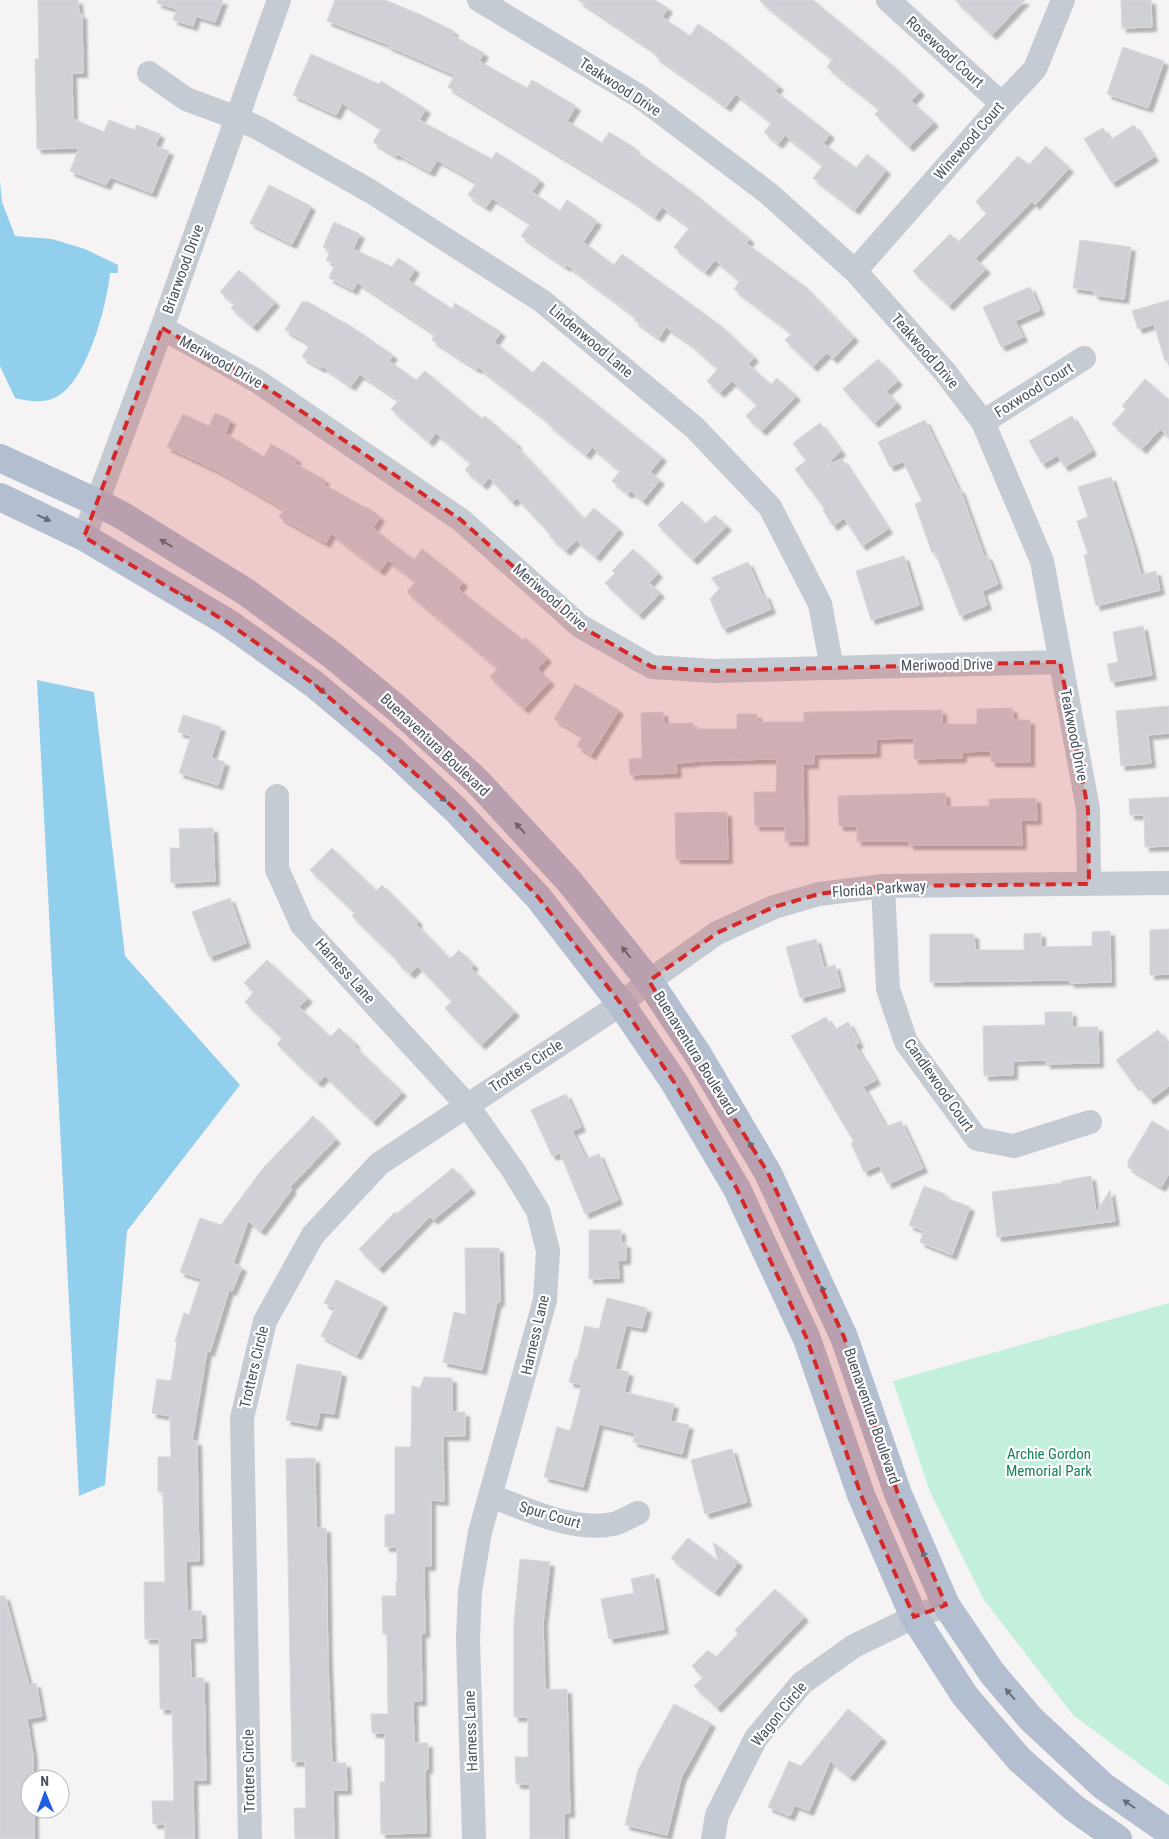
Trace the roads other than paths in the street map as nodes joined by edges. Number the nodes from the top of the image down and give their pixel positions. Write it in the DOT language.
graph roads {
  1 [pos="279,0"];
  2 [pos="479,0"];
  3 [pos="888,0"];
  4 [pos="1063,0"];
  5 [pos="148,73"];
  6 [pos="1002,104"];
  7 [pos="237,118"];
  8 [pos="855,271"];
  9 [pos="162,328"];
  10 [pos="1084,358"];
  11 [pos="983,422"];
  12 [pos="0,458"];
  13 [pos="0,497"];
  14 [pos="98,503"];
  15 [pos="84,537"];
  16 [pos="1060,662"];
  17 [pos="832,668"];
  18 [pos="277,796"];
  19 [pos="1169,883"];
  20 [pos="1089,884"];
  21 [pos="883,886"];
  22 [pos="649,980"];
  23 [pos="620,1004"];
  24 [pos="467,1105"];
  25 [pos="1090,1122"];
  26 [pos="491,1496"];
  27 [pos="638,1513"];
  28 [pos="946,1605"];
  29 [pos="914,1617"];
  30 [pos="1169,1832"];
  31 [pos="250,1839"];
  32 [pos="474,1839"];
  33 [pos="713,1839"];
  34 [pos="1118,1839"];
  1 -- 7 [label="street, Briarwood Drive"];
  2 -- 8 [label="street, Teakwood Drive"];
  3 -- 6 [label="street, Rosewood Court"];
  4 -- 6 [label="street, Winewood Court"];
  5 -- 7 [label="street, Lindenwood Lane"];
  6 -- 8 [label="street, Winewood Court"];
  7 -- 9 [label="street, Briarwood Drive"];
  7 -- 17 [label="street, Lindenwood Lane"];
  8 -- 11 [label="street, Teakwood Drive"];
  9 -- 14 [label="street, Briarwood Drive"];
  9 -- 17 [label="street, Meriwood Drive"];
  10 -- 11 [label="street, Foxwood Court"];
  11 -- 16 [label="street, Teakwood Drive"];
  12 -- 14 [label="main road, Buenaventura Boulevard"];
  13 -- 15 [label="main road, one-way"];
  14 -- 15 [label="street, Briarwood Drive"];
  22 -- 14 [label="main road, Buenaventura Boulevard, one-way"];
  15 -- 23 [label="main road, one-way"];
  16 -- 17 [label="street, Meriwood Drive"];
  16 -- 20 [label="street, Teakwood Drive"];
  18 -- 24 [label="street, Harness Lane"];
  19 -- 20 [label="street, Florida Parkway"];
  20 -- 21 [label="street, Florida Parkway"];
  21 -- 22 [label="street, Florida Parkway"];
  21 -- 25 [label="street, Candlewood Court"];
  22 -- 23 [label="street, Florida Parkway"];
  28 -- 22 [label="main road, Buenaventura Boulevard, one-way"];
  23 -- 24 [label="street, Trotters Circle"];
  23 -- 29 [label="main road"];
  24 -- 26 [label="street, Harness Lane"];
  24 -- 31 [label="street, Trotters Circle"];
  26 -- 27 [label="street, Spur Court"];
  26 -- 32 [label="street, Harness Lane"];
  28 -- 29 [label="street, Wagon Circle"];
  30 -- 28 [label="main road, Buenaventura Boulevard, one-way"];
  29 -- 33 [label="street, Wagon Circle"];
  29 -- 34 [label="main road"];
}
